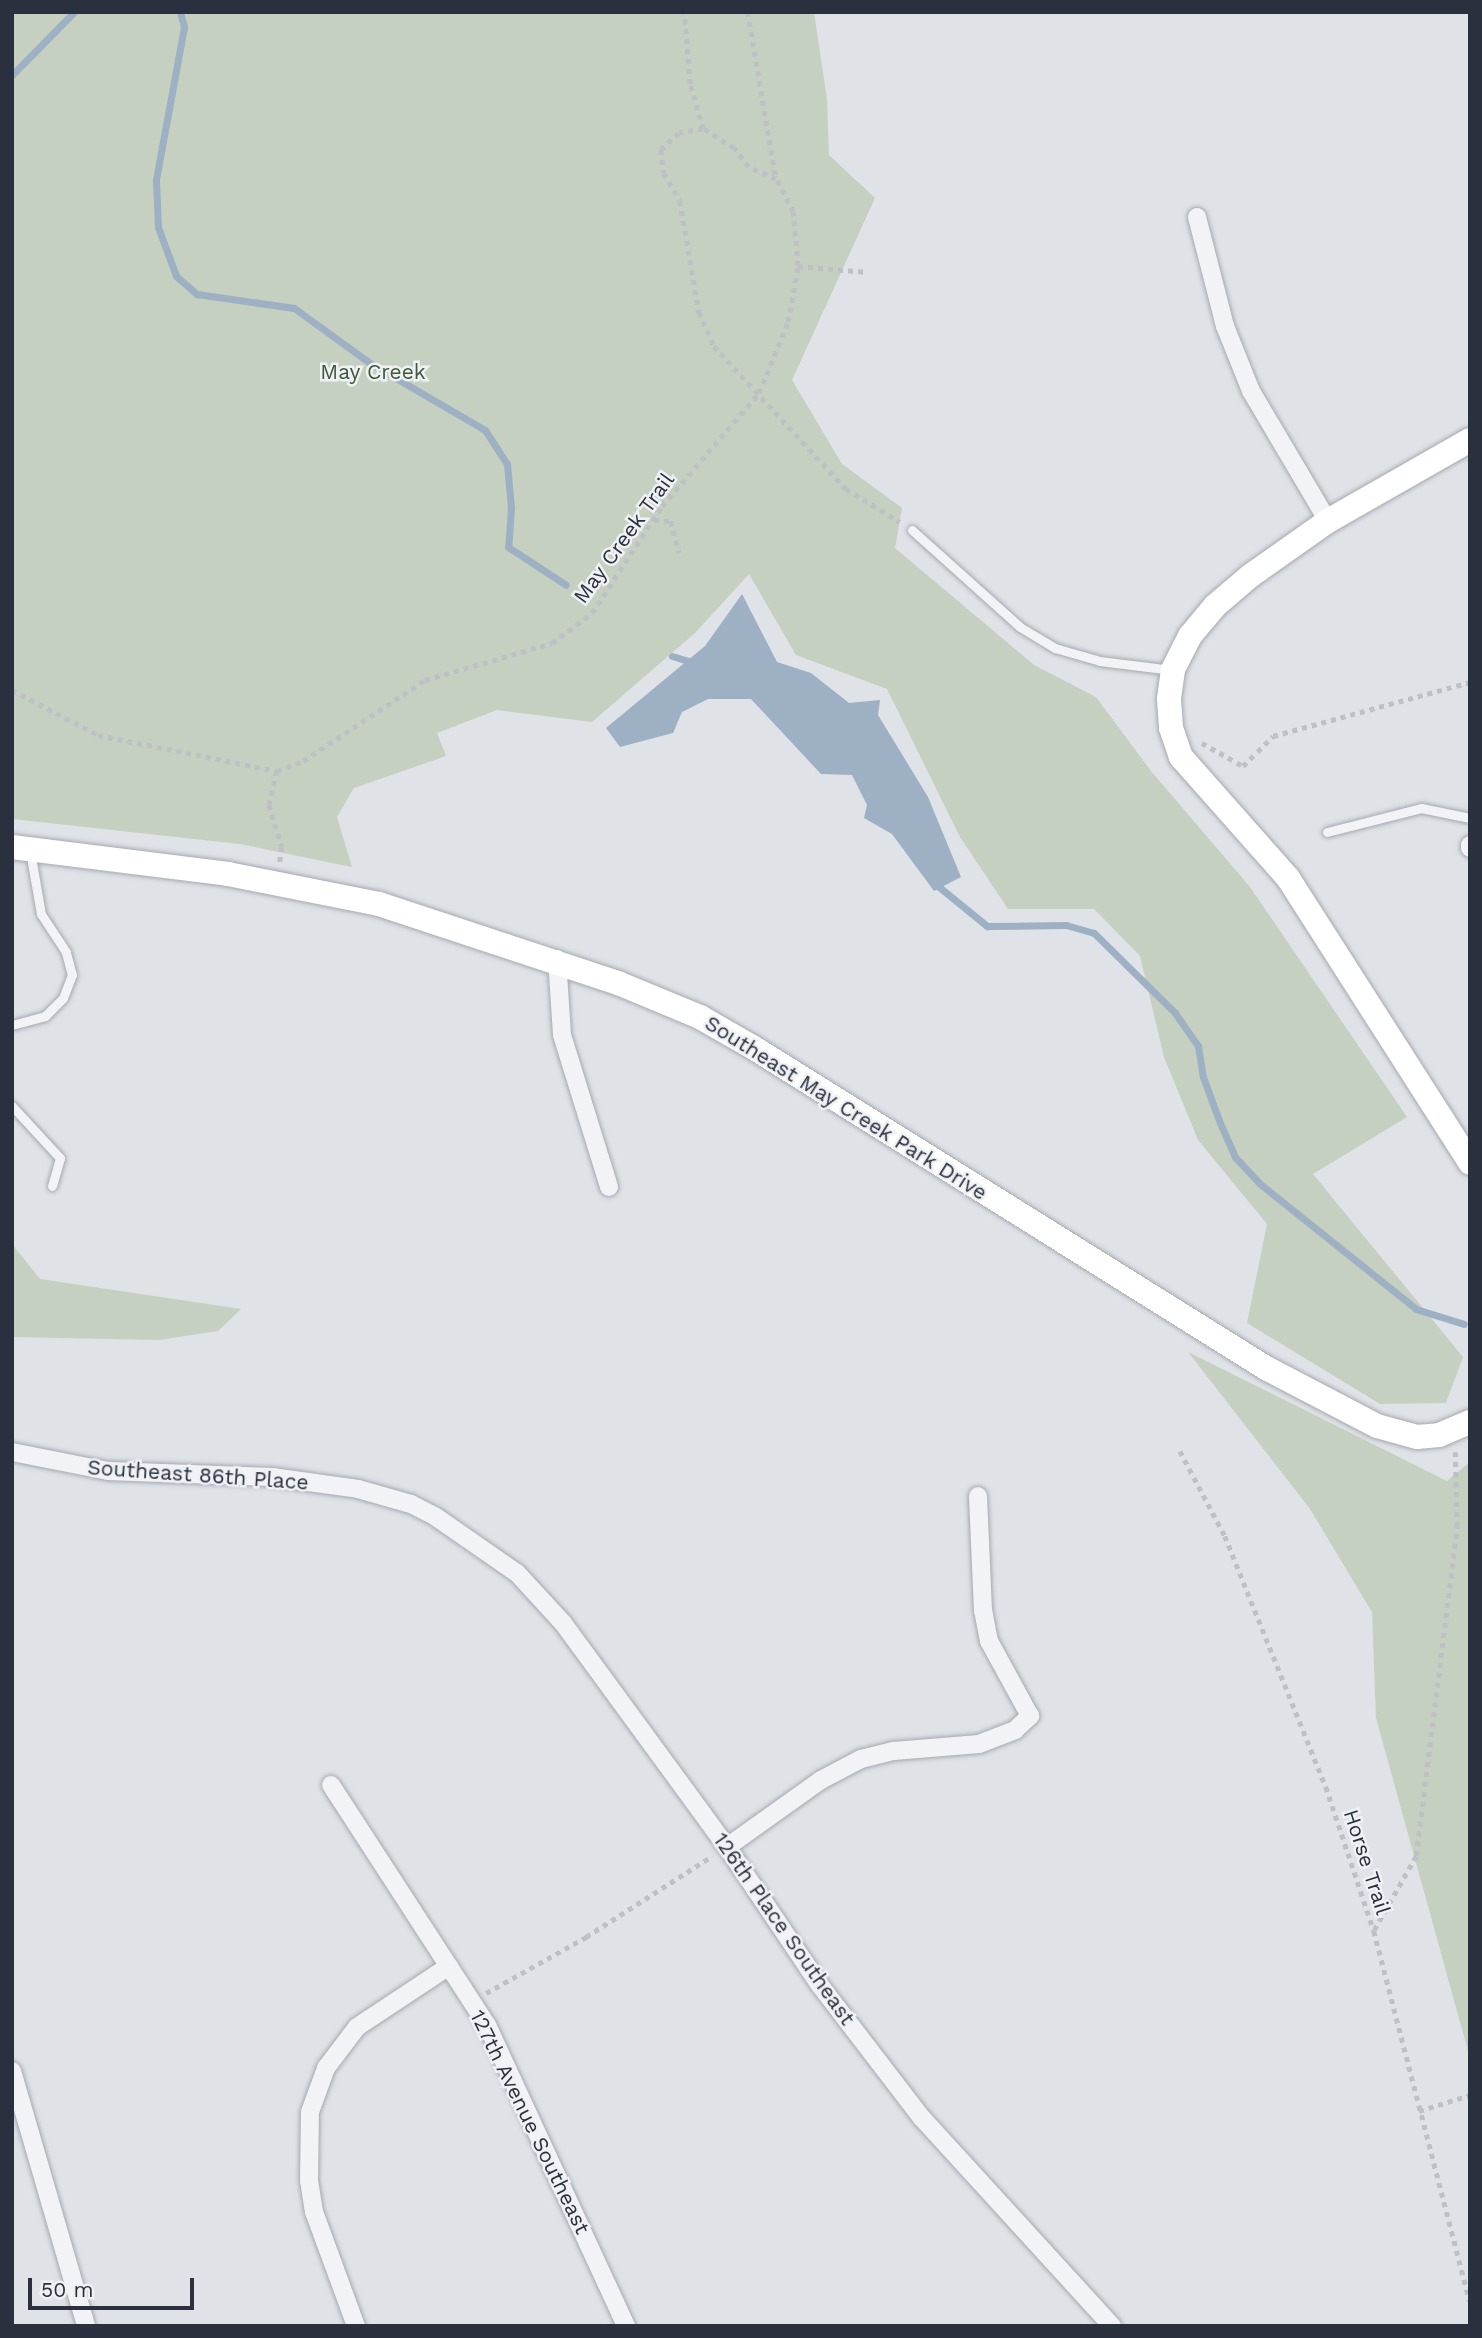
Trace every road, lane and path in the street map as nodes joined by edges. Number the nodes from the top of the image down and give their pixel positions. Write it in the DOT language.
graph roads {
  1 [pos="684,12"];
  2 [pos="748,12"];
  3 [pos="703,129"];
  4 [pos="776,179"];
  5 [pos="1197,217"];
  6 [pos="798,266"];
  7 [pos="867,272"];
  8 [pos="759,393"];
  9 [pos="1470,440"];
  10 [pos="653,520"];
  11 [pos="1328,521"];
  12 [pos="912,530"];
  13 [pos="679,553"];
  14 [pos="1173,670"];
  15 [pos="1470,682"];
  16 [pos="12,690"];
  17 [pos="1202,743"];
  18 [pos="276,771"];
  19 [pos="1470,818"];
  20 [pos="1327,832"];
  21 [pos="21,848"];
  22 [pos="277,884"];
  23 [pos="557,959"];
  24 [pos="12,1025"];
  25 [pos="12,1106"];
  26 [pos="1470,1163"];
  27 [pos="52,1186"];
  28 [pos="609,1187"];
  29 [pos="1462,1426"];
  30 [pos="1180,1451"];
  31 [pos="12,1452"];
  32 [pos="978,1496"];
  33 [pos="460,1530"];
  34 [pos="331,1785"];
  35 [pos="727,1847"];
  36 [pos="1374,1931"];
  37 [pos="449,1966"];
  38 [pos="471,2001"];
  39 [pos="12,2071"];
  40 [pos="1470,2095"];
  41 [pos="1419,2111"];
  42 [pos="1470,2301"];
  43 [pos="86,2326"];
  44 [pos="356,2326"];
  45 [pos="626,2326"];
  46 [pos="1112,2326"];
  1 -- 3 [label="path"];
  2 -- 4 [label="path, May Creek Trail"];
  3 -- 4 [label="path"];
  3 -- 8 [label="path"];
  4 -- 6 [label="path, May Creek Trail"];
  5 -- 11 [label="street"];
  6 -- 7 [label="path"];
  6 -- 8 [label="path, May Creek Trail"];
  8 -- 10 [label="path, May Creek Trail"];
  8 -- 12 [label="path"];
  9 -- 11 [label="street"];
  10 -- 13 [label="path"];
  10 -- 18 [label="path, May Creek Trail"];
  11 -- 14 [label="street"];
  12 -- 14 [label="lane"];
  14 -- 26 [label="street"];
  15 -- 17 [label="path"];
  16 -- 18 [label="path"];
  18 -- 22 [label="path"];
  19 -- 20 [label="lane"];
  21 -- 22 [label="street, Southeast May Creek Park Drive"];
  21 -- 24 [label="lane"];
  22 -- 23 [label="street, Southeast May Creek Park Drive"];
  23 -- 28 [label="street"];
  23 -- 29 [label="street, Southeast May Creek Park Drive"];
  25 -- 27 [label="lane"];
  29 -- 36 [label="path"];
  30 -- 36 [label="path, Horse Trail"];
  31 -- 33 [label="street, Southeast 86th Place"];
  32 -- 35 [label="street"];
  33 -- 35 [label="street, 126th Place Southeast"];
  34 -- 37 [label="street, 127th Avenue Southeast"];
  35 -- 38 [label="path"];
  35 -- 46 [label="street, 126th Place Southeast"];
  36 -- 41 [label="path, Horse Trail"];
  37 -- 38 [label="street, 127th Avenue Southeast"];
  37 -- 44 [label="street"];
  38 -- 45 [label="street, 127th Avenue Southeast"];
  39 -- 43 [label="street"];
  40 -- 41 [label="path"];
  41 -- 42 [label="path, Horse Trail"];
}
